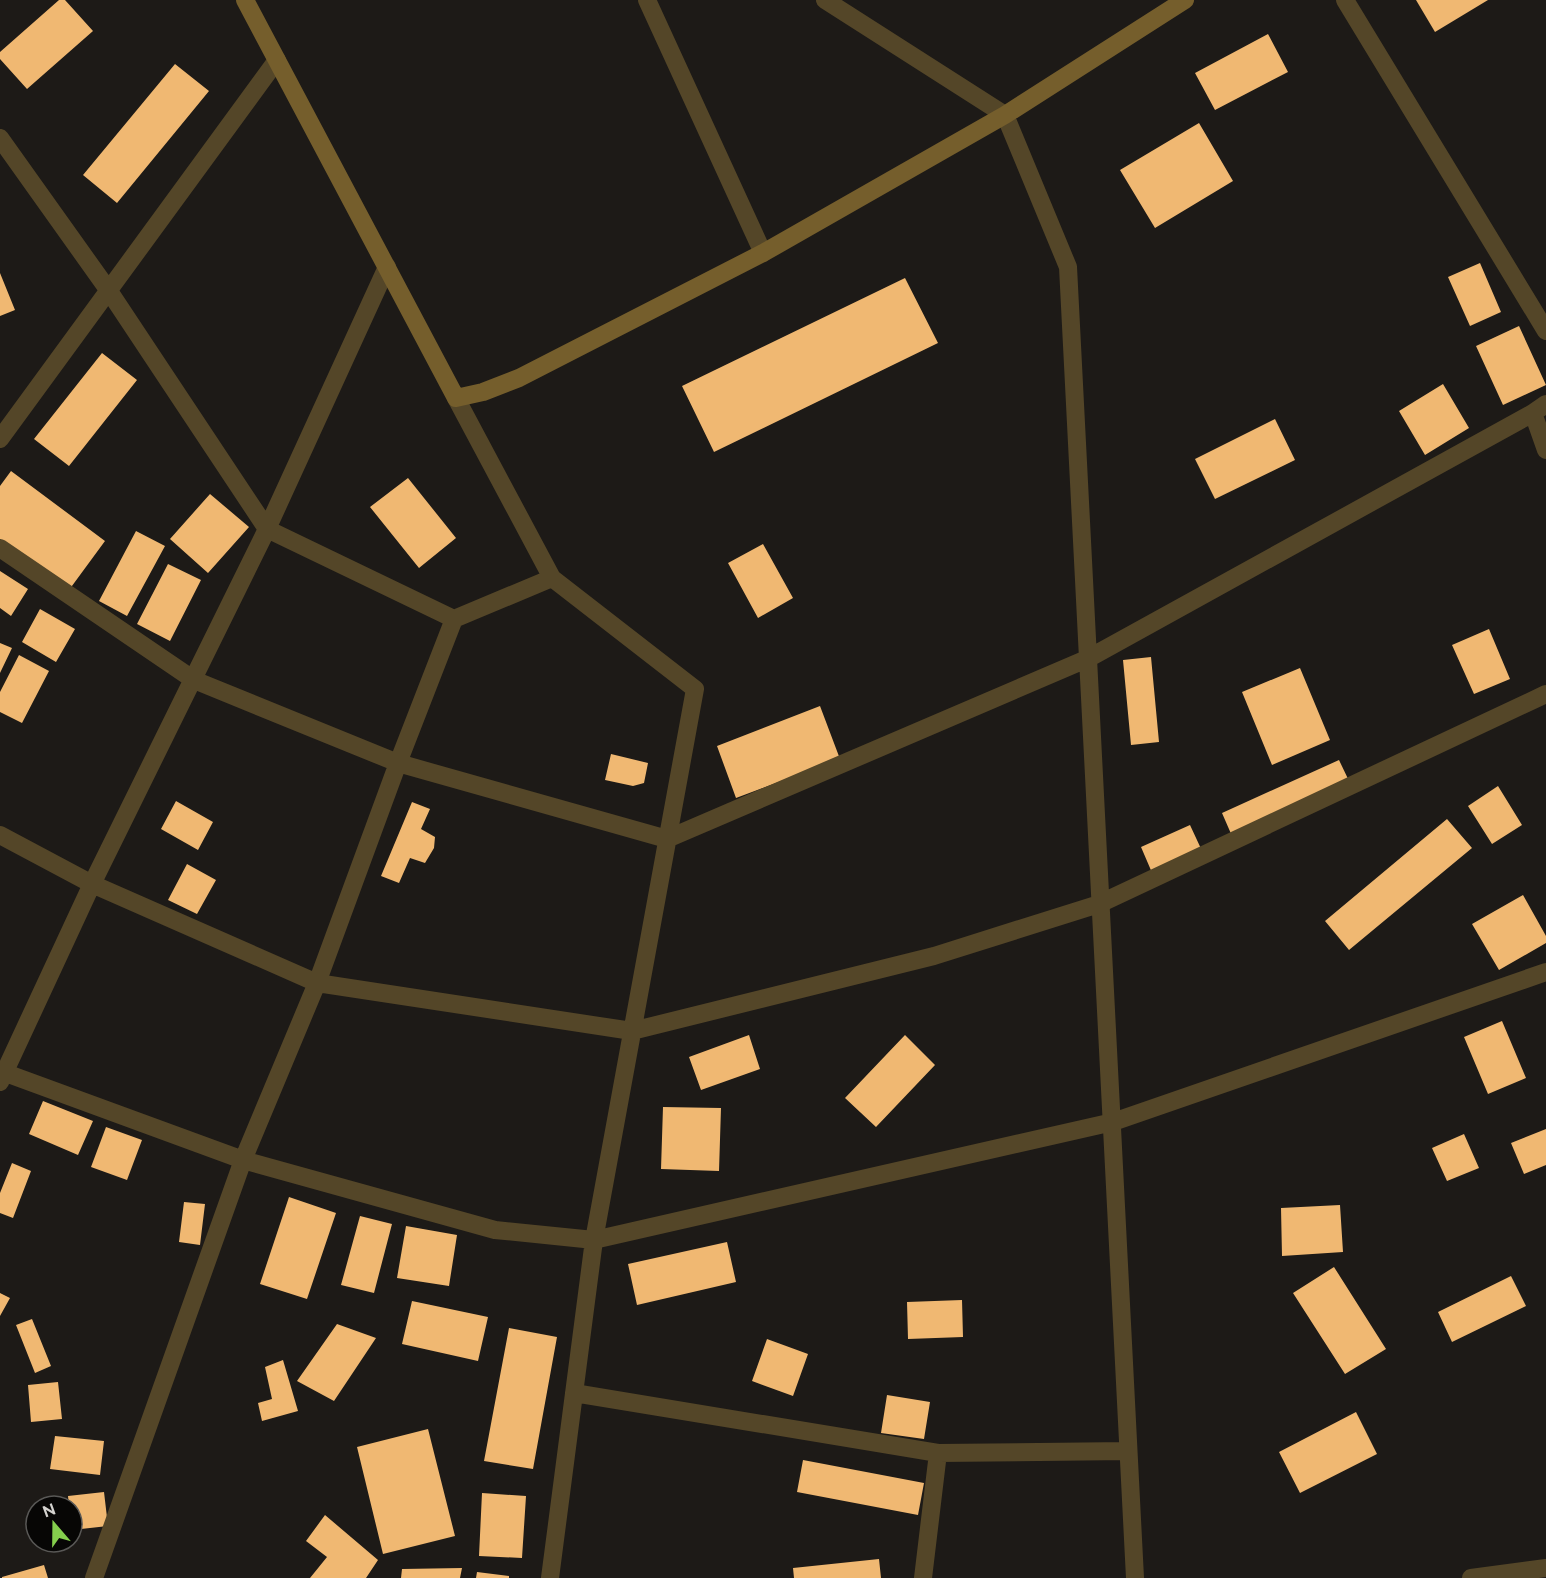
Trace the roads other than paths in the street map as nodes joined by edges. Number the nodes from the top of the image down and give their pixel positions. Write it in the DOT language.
graph roads {
  1 [pos="245,0"];
  2 [pos="647,0"];
  3 [pos="825,0"];
  4 [pos="1185,0"];
  5 [pos="1346,0"];
  6 [pos="277,60"];
  7 [pos="1005,115"];
  8 [pos="0,138"];
  9 [pos="762,253"];
  10 [pos="387,267"];
  11 [pos="109,291"];
  12 [pos="1546,331"];
  13 [pos="456,398"];
  14 [pos="1539,409"];
  15 [pos="0,439"];
  16 [pos="1546,450"];
  17 [pos="267,529"];
  18 [pos="0,548"];
  19 [pos="552,578"];
  20 [pos="454,619"];
  21 [pos="1089,658"];
  22 [pos="194,680"];
  23 [pos="1546,694"];
  24 [pos="398,763"];
  25 [pos="0,835"];
  26 [pos="667,839"];
  27 [pos="92,884"];
  28 [pos="1099,904"];
  29 [pos="1546,972"];
  30 [pos="317,983"];
  31 [pos="632,1031"];
  32 [pos="1,1075"];
  33 [pos="1113,1122"];
  34 [pos="243,1160"];
  35 [pos="594,1240"];
  36 [pos="574,1393"];
  37 [pos="1128,1451"];
  38 [pos="938,1453"];
  39 [pos="1546,1568"];
  40 [pos="94,1578"];
  41 [pos="550,1578"];
  42 [pos="923,1578"];
  43 [pos="1135,1578"];
  44 [pos="1471,1578"];
  1 -- 6 [label="street"];
  2 -- 9 [label="street"];
  3 -- 7 [label="street"];
  4 -- 7 [label="street"];
  5 -- 12 [label="street"];
  6 -- 10 [label="street"];
  6 -- 11 [label="street"];
  7 -- 9 [label="street"];
  7 -- 21 [label="street"];
  8 -- 11 [label="street"];
  9 -- 13 [label="street"];
  10 -- 13 [label="street"];
  10 -- 17 [label="street"];
  11 -- 15 [label="street"];
  11 -- 17 [label="street"];
  13 -- 19 [label="street"];
  14 -- 16 [label="street"];
  14 -- 21 [label="street"];
  17 -- 20 [label="street"];
  17 -- 22 [label="street"];
  18 -- 22 [label="street"];
  19 -- 20 [label="street"];
  19 -- 26 [label="street"];
  20 -- 24 [label="street"];
  21 -- 26 [label="street"];
  21 -- 28 [label="street"];
  22 -- 24 [label="street"];
  22 -- 27 [label="street"];
  23 -- 28 [label="street"];
  24 -- 26 [label="street"];
  24 -- 30 [label="street"];
  25 -- 27 [label="street"];
  26 -- 31 [label="street"];
  27 -- 30 [label="street"];
  27 -- 32 [label="street"];
  28 -- 31 [label="street"];
  28 -- 33 [label="street"];
  29 -- 33 [label="street"];
  30 -- 31 [label="street"];
  30 -- 34 [label="street"];
  31 -- 35 [label="street"];
  32 -- 34 [label="street"];
  33 -- 35 [label="street"];
  33 -- 37 [label="street"];
  34 -- 35 [label="street"];
  34 -- 40 [label="street"];
  35 -- 36 [label="street"];
  36 -- 38 [label="street"];
  36 -- 41 [label="street"];
  37 -- 38 [label="street"];
  37 -- 43 [label="street"];
  38 -- 42 [label="street"];
  39 -- 44 [label="street"];
}
